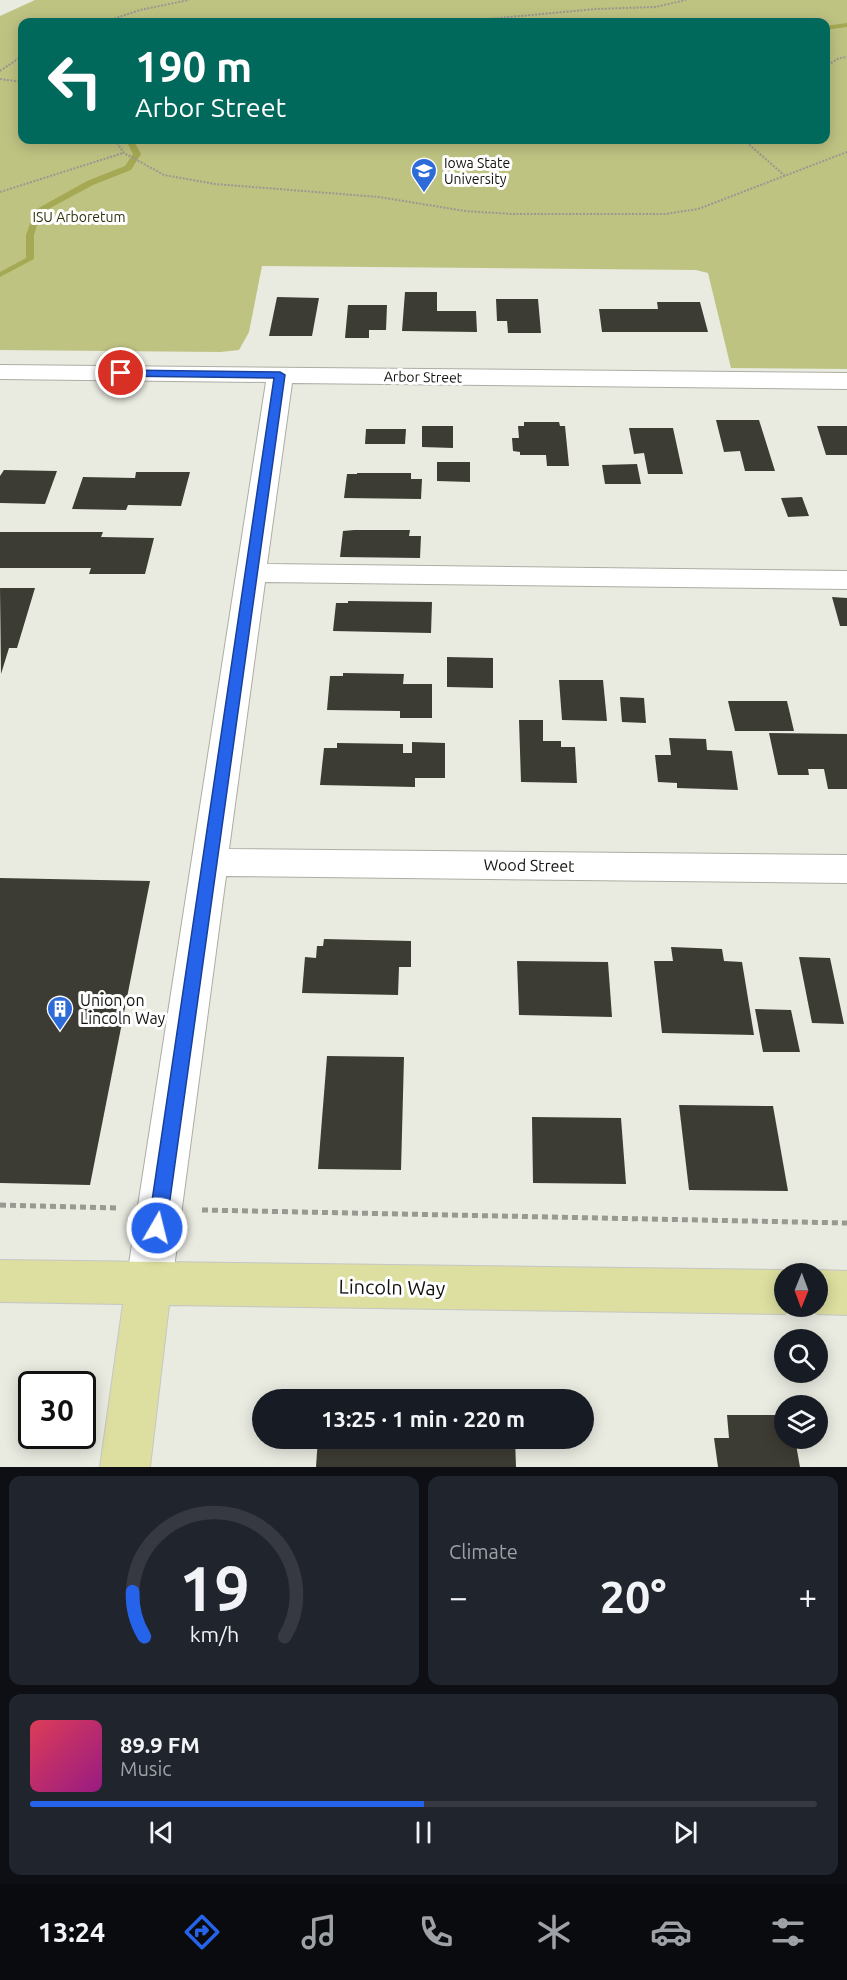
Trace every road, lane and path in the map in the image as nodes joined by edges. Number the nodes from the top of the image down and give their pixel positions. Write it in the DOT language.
graph roads {
  1 [pos="189,0"];
  2 [pos="686,0"];
  3 [pos="116,18"];
  4 [pos="498,18"];
  5 [pos="847,57"];
  6 [pos="18,59"];
  7 [pos="830,64"];
  8 [pos="0,71"];
  9 [pos="0,79"];
  10 [pos="18,81"];
  11 [pos="118,144"];
  12 [pos="749,144"];
  13 [pos="847,152"];
  14 [pos="124,153"];
  15 [pos="785,176"];
  16 [pos="0,192"];
  17 [pos="0,372"];
  18 [pos="280,375"];
  19 [pos="847,381"];
  20 [pos="251,573"];
  21 [pos="847,580"];
  22 [pos="211,862"];
  23 [pos="847,869"];
  24 [pos="0,1206"];
  25 [pos="114,1208"];
  26 [pos="225,1210"];
  27 [pos="847,1223"];
  28 [pos="0,1281"];
  29 [pos="149,1283"];
  30 [pos="774,1292"];
  31 [pos="828,1292"];
  32 [pos="847,1293"];
  33 [pos="125,1467"];
  1 -- 3 [label="path"];
  2 -- 4 [label="path"];
  5 -- 7 [label="path"];
  6 -- 8 [label="path"];
  9 -- 10 [label="path"];
  11 -- 14 [label="path"];
  12 -- 15 [label="path"];
  13 -- 15 [label="path"];
  14 -- 15 [label="path"];
  14 -- 16 [label="path"];
  17 -- 18 [label="street, Arbor Street"];
  18 -- 19 [label="street, Arbor Street"];
  18 -- 20 [label="street"];
  20 -- 21 [label="street"];
  20 -- 22 [label="street"];
  22 -- 23 [label="street, Wood Street"];
  22 -- 29 [label="street"];
  24 -- 25 [label="path"];
  26 -- 27 [label="path"];
  28 -- 29 [label="main road, Lincoln Way"];
  29 -- 30 [label="main road, Lincoln Way"];
  29 -- 33 [label="main road"];
  31 -- 32 [label="main road"];
}
